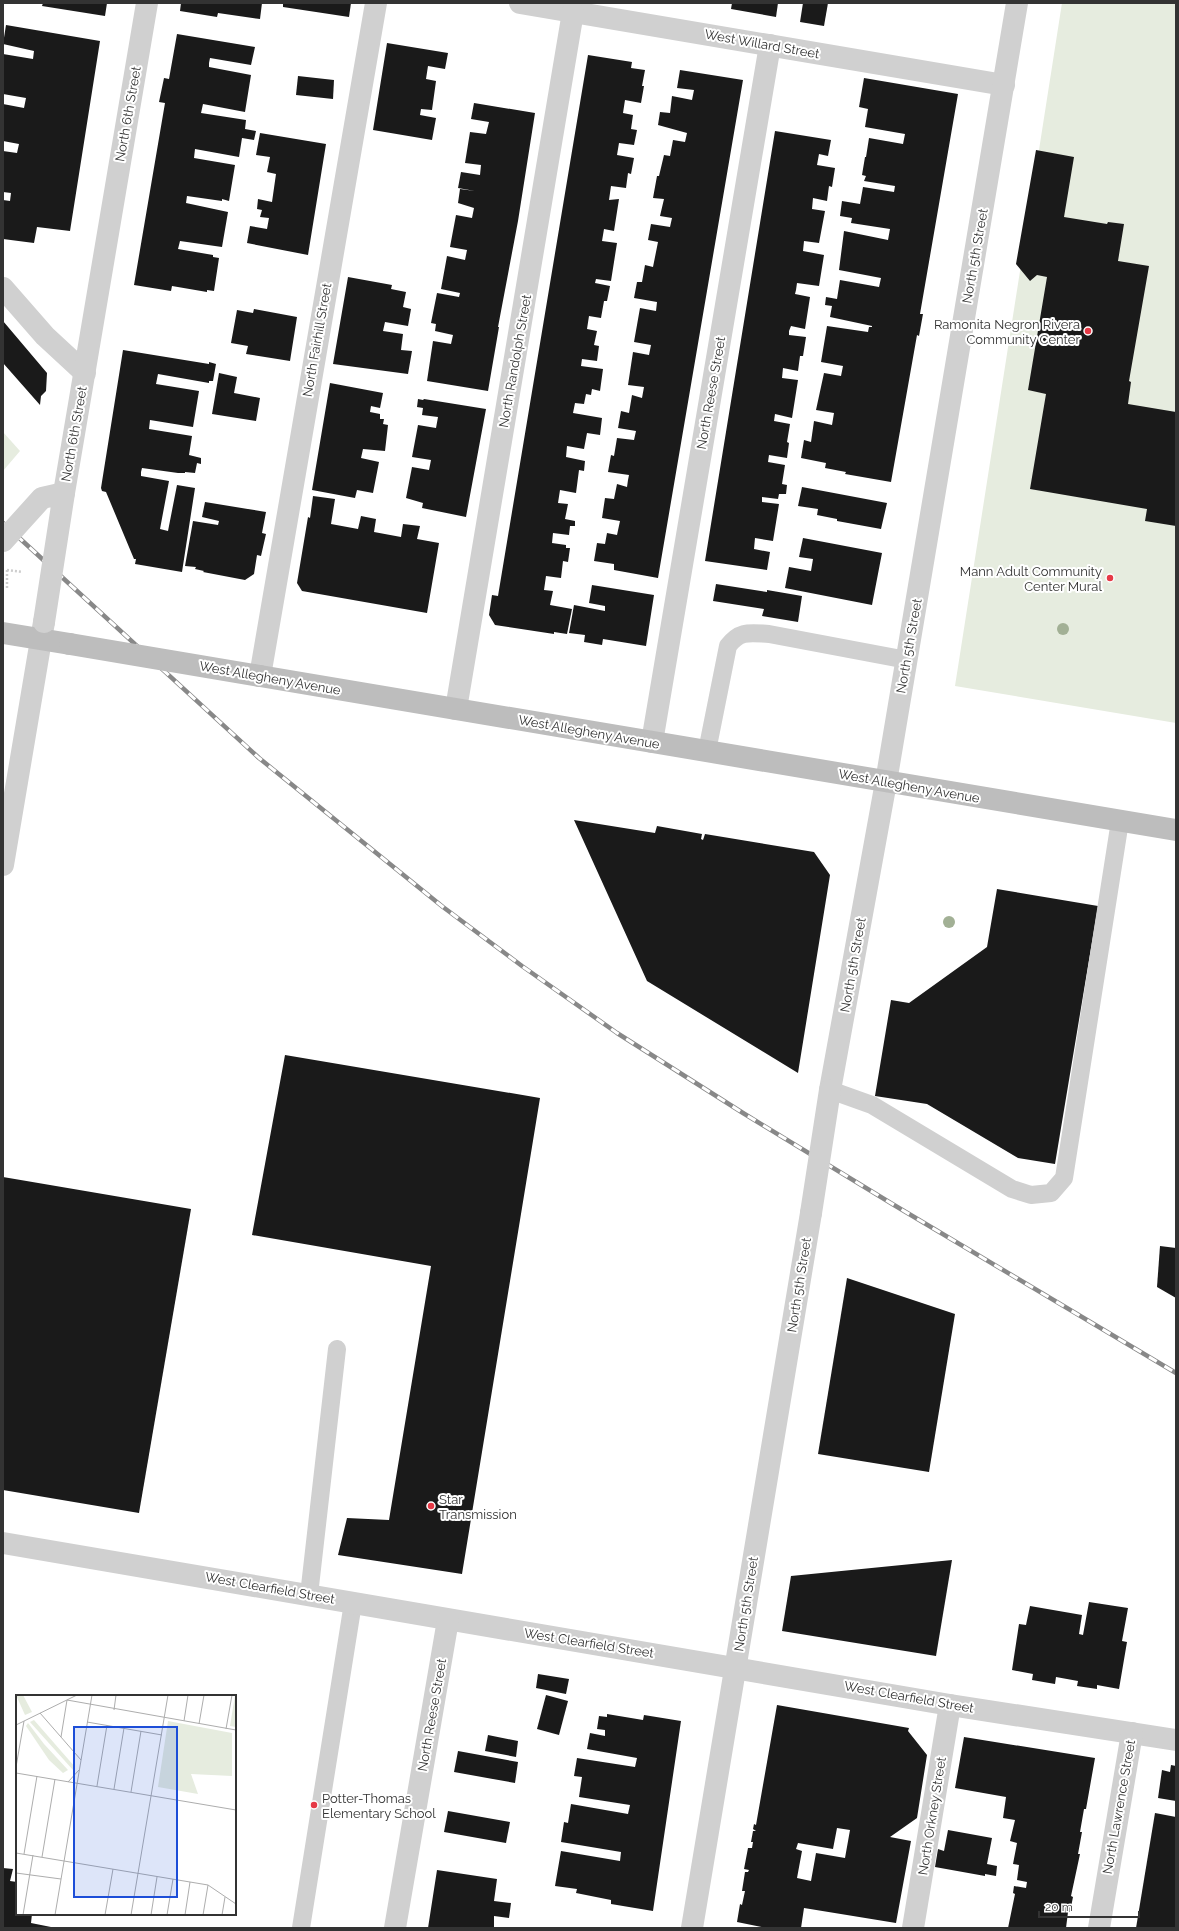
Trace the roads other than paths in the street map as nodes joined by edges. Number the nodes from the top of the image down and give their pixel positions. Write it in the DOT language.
graph roads {
  1 [pos="147,3"];
  2 [pos="376,3"];
  3 [pos="520,3"];
  4 [pos="1017,3"];
  5 [pos="573,12"];
  6 [pos="770,45"];
  7 [pos="1004,85"];
  8 [pos="3,288"];
  9 [pos="84,372"];
  10 [pos="64,493"];
  11 [pos="3,541"];
  12 [pos="43,630"];
  13 [pos="3,633"];
  14 [pos="907,660"];
  15 [pos="260,676"];
  16 [pos="456,709"];
  17 [pos="652,742"];
  18 [pos="707,752"];
  19 [pos="886,782"];
  20 [pos="1120,821"];
  21 [pos="1176,830"];
  22 [pos="3,865"];
  23 [pos="830,1090"];
  24 [pos="338,1349"];
  25 [pos="3,1543"];
  26 [pos="309,1595"];
  27 [pos="353,1603"];
  28 [pos="448,1620"];
  29 [pos="736,1668"];
  30 [pos="950,1705"];
  31 [pos="1132,1733"];
  32 [pos="1176,1740"];
  33 [pos="301,1928"];
  34 [pos="395,1928"];
  35 [pos="692,1928"];
  36 [pos="913,1928"];
  37 [pos="1099,1928"];
  1 -- 9 [label="street, North 6th Street"];
  2 -- 15 [label="street, North Fairhill Street"];
  3 -- 5 [label="street, West Willard Street"];
  4 -- 7 [label="street, North 5th Street"];
  5 -- 6 [label="street, West Willard Street"];
  5 -- 16 [label="street, North Randolph Street"];
  6 -- 7 [label="street, West Willard Street"];
  6 -- 17 [label="street, North Reese Street"];
  7 -- 14 [label="street, North 5th Street"];
  8 -- 9 [label="street"];
  9 -- 10 [label="street, North 6th Street"];
  10 -- 11 [label="street, bridge"];
  10 -- 12 [label="street, North 6th Street, bridge"];
  12 -- 13 [label="main road, West Allegheny Avenue"];
  12 -- 15 [label="main road, West Allegheny Avenue, bridge"];
  12 -- 22 [label="street, North 6th Street"];
  14 -- 18 [label="lane"];
  14 -- 19 [label="street, North 5th Street"];
  15 -- 16 [label="main road, West Allegheny Avenue"];
  16 -- 17 [label="main road, West Allegheny Avenue"];
  17 -- 18 [label="main road, West Allegheny Avenue"];
  18 -- 19 [label="main road, West Allegheny Avenue"];
  19 -- 20 [label="main road, West Allegheny Avenue"];
  19 -- 23 [label="street, North 5th Street"];
  20 -- 21 [label="main road, West Allegheny Avenue"];
  20 -- 23 [label="lane"];
  23 -- 29 [label="street, North 5th Street, bridge"];
  24 -- 26 [label="lane"];
  25 -- 26 [label="street, West Clearfield Street"];
  26 -- 27 [label="street, West Clearfield Street"];
  27 -- 28 [label="street, West Clearfield Street"];
  27 -- 33 [label="lane"];
  28 -- 29 [label="street, West Clearfield Street"];
  28 -- 34 [label="street, North Reese Street"];
  29 -- 30 [label="street, West Clearfield Street"];
  29 -- 35 [label="street, North 5th Street"];
  30 -- 31 [label="street, West Clearfield Street"];
  30 -- 36 [label="street, North Orkney Street"];
  31 -- 32 [label="street, West Clearfield Street"];
  31 -- 37 [label="street, North Lawrence Street"];
}
